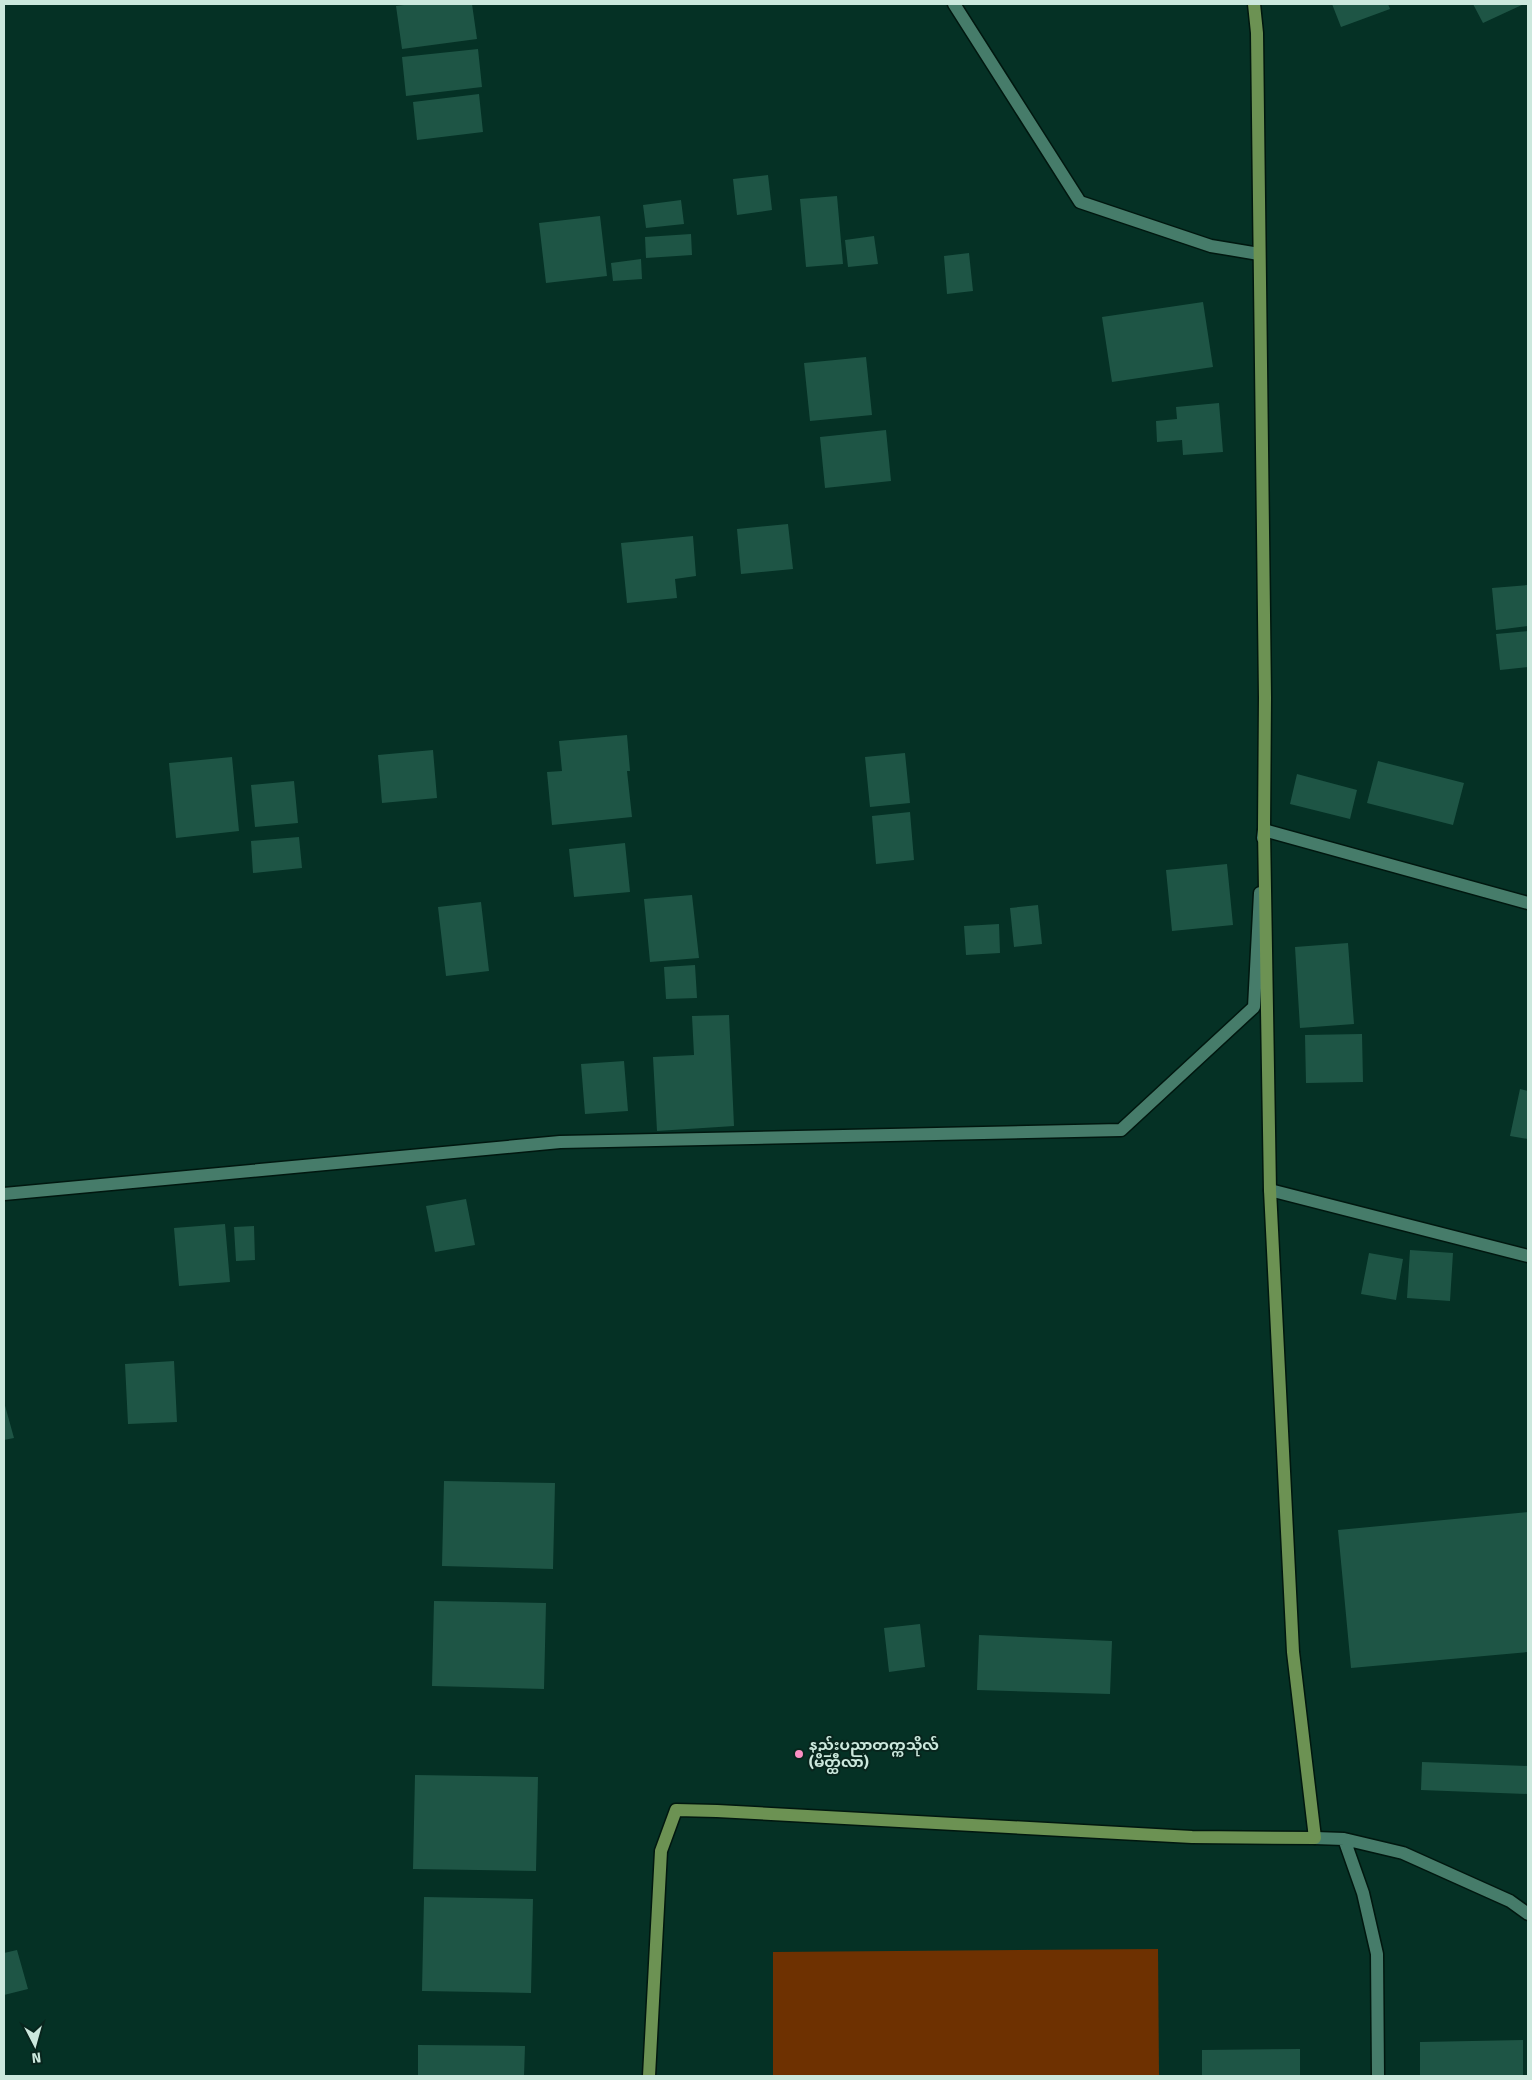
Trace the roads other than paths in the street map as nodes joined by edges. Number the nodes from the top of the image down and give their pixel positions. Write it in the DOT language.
graph roads {
  1 [pos="954,4"];
  2 [pos="1254,4"];
  3 [pos="1259,254"];
  4 [pos="1264,830"];
  5 [pos="1528,904"];
  6 [pos="1270,1190"];
  7 [pos="4,1194"];
  8 [pos="1528,1256"];
  9 [pos="1316,1838"];
  10 [pos="1344,1839"];
  11 [pos="1528,1914"];
  12 [pos="649,2076"];
  13 [pos="1378,2076"];
  1 -- 3 [label="street"];
  2 -- 3 [label="street"];
  3 -- 4 [label="street"];
  4 -- 5 [label="street"];
  4 -- 6 [label="street"];
  4 -- 7 [label="street"];
  6 -- 8 [label="street"];
  6 -- 9 [label="street"];
  9 -- 10 [label="street"];
  9 -- 12 [label="street"];
  10 -- 11 [label="street"];
  10 -- 13 [label="street"];
}
